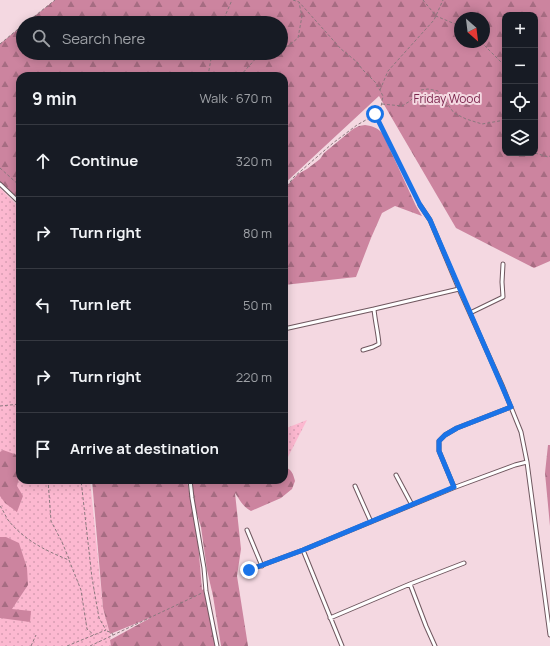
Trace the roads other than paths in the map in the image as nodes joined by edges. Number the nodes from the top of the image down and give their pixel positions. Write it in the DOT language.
graph roads {
  1 [pos="0,184"];
  2 [pos="16,199"];
  3 [pos="420,205"];
  4 [pos="503,264"];
  5 [pos="459,289"];
  6 [pos="374,309"];
  7 [pos="470,313"];
  8 [pos="288,329"];
  9 [pos="363,350"];
  10 [pos="511,407"];
  11 [pos="527,462"];
  12 [pos="396,475"];
  13 [pos="190,484"];
  14 [pos="354,486"];
  15 [pos="454,487"];
  16 [pos="412,505"];
  17 [pos="371,522"];
  18 [pos="247,530"];
  19 [pos="303,550"];
  20 [pos="464,563"];
  21 [pos="262,566"];
  22 [pos="249,570"];
  23 [pos="410,584"];
  24 [pos="330,618"];
  25 [pos="550,635"];
  26 [pos="218,646"];
  27 [pos="342,646"];
  28 [pos="435,646"];
  1 -- 2 [label="lane"];
  3 -- 5 [label="lane"];
  4 -- 7 [label="lane"];
  5 -- 6 [label="lane"];
  5 -- 7 [label="lane"];
  6 -- 8 [label="lane"];
  6 -- 9 [label="lane"];
  7 -- 10 [label="lane"];
  10 -- 11 [label="lane"];
  10 -- 15 [label="lane"];
  11 -- 15 [label="lane"];
  11 -- 25 [label="lane"];
  12 -- 16 [label="lane"];
  13 -- 26 [label="lane"];
  14 -- 17 [label="lane"];
  15 -- 16 [label="lane"];
  16 -- 17 [label="lane"];
  17 -- 19 [label="lane"];
  18 -- 21 [label="lane"];
  19 -- 21 [label="lane"];
  19 -- 24 [label="lane"];
  20 -- 23 [label="lane"];
  21 -- 22 [label="lane"];
  23 -- 24 [label="lane"];
  23 -- 28 [label="lane"];
  24 -- 27 [label="lane"];
}
